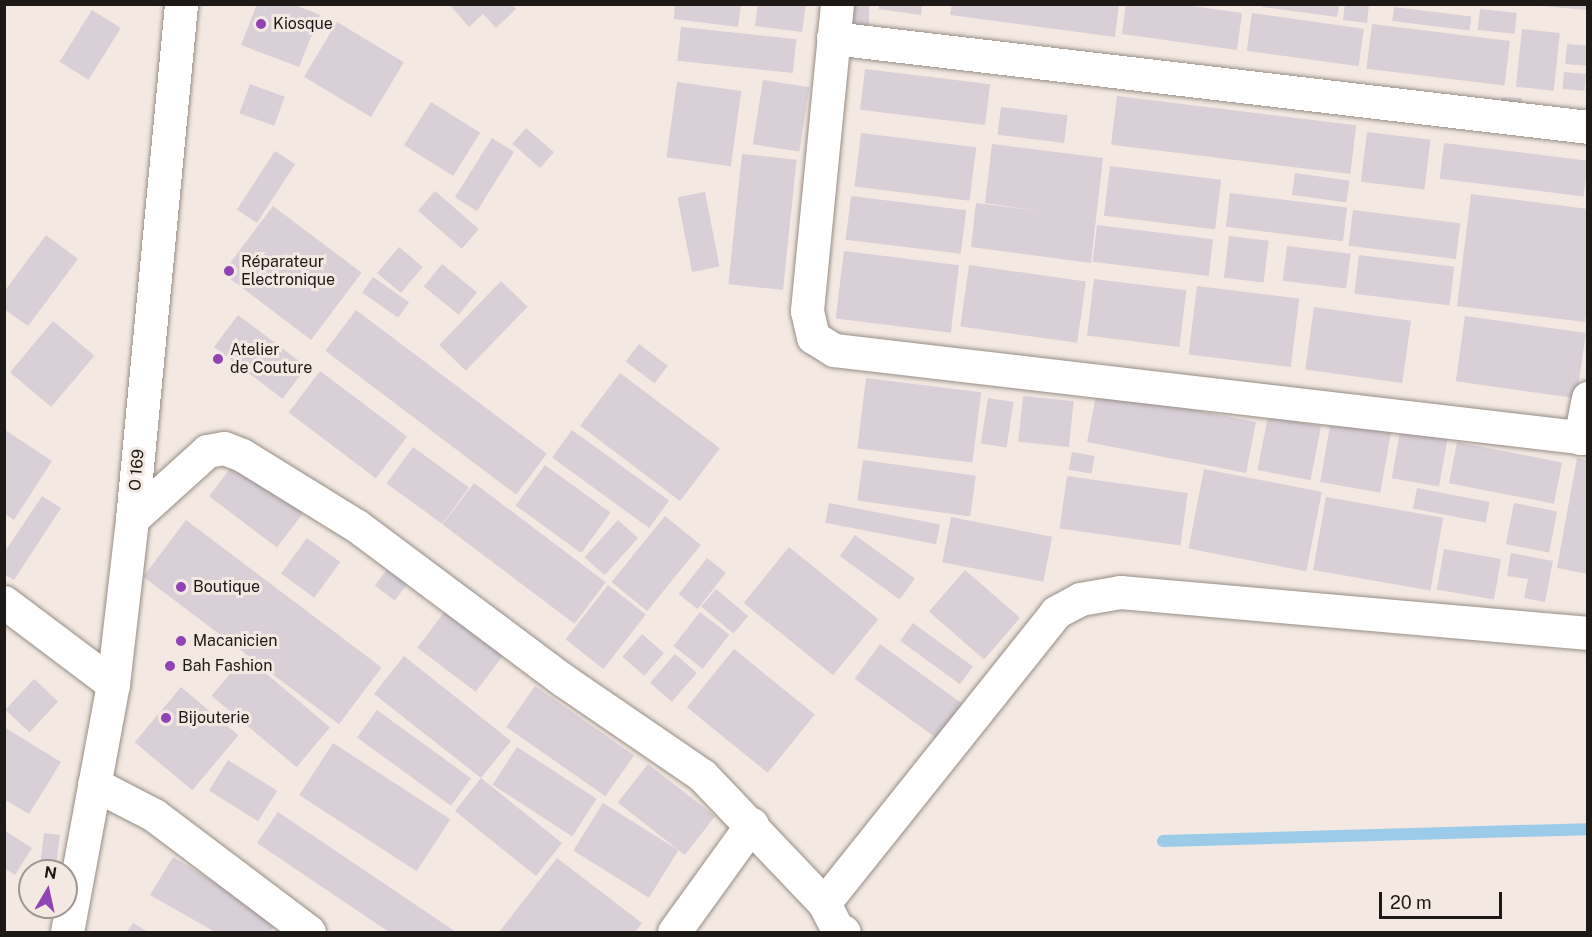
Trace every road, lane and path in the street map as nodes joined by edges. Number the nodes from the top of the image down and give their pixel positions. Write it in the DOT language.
graph roads {
  1 [pos="181,4"];
  2 [pos="837,4"];
  3 [pos="833,38"];
  4 [pos="1587,127"];
  5 [pos="1587,398"];
  6 [pos="1584,438"];
  7 [pos="132,519"];
  8 [pos="4,602"];
  9 [pos="1587,633"];
  10 [pos="113,684"];
  11 [pos="94,784"];
  12 [pos="752,824"];
  13 [pos="824,903"];
  14 [pos="67,933"];
  15 [pos="309,933"];
  16 [pos="674,933"];
  17 [pos="844,933"];
  1 -- 7 [label="street, O 169"];
  2 -- 3 [label="street"];
  3 -- 4 [label="street"];
  3 -- 6 [label="street"];
  5 -- 6 [label="street"];
  7 -- 10 [label="street, O 169"];
  7 -- 12 [label="street"];
  8 -- 10 [label="street"];
  9 -- 13 [label="street"];
  10 -- 11 [label="street, O 169"];
  11 -- 14 [label="street, O 169"];
  11 -- 15 [label="street"];
  12 -- 13 [label="street"];
  12 -- 16 [label="street"];
  13 -- 17 [label="street"];
}
